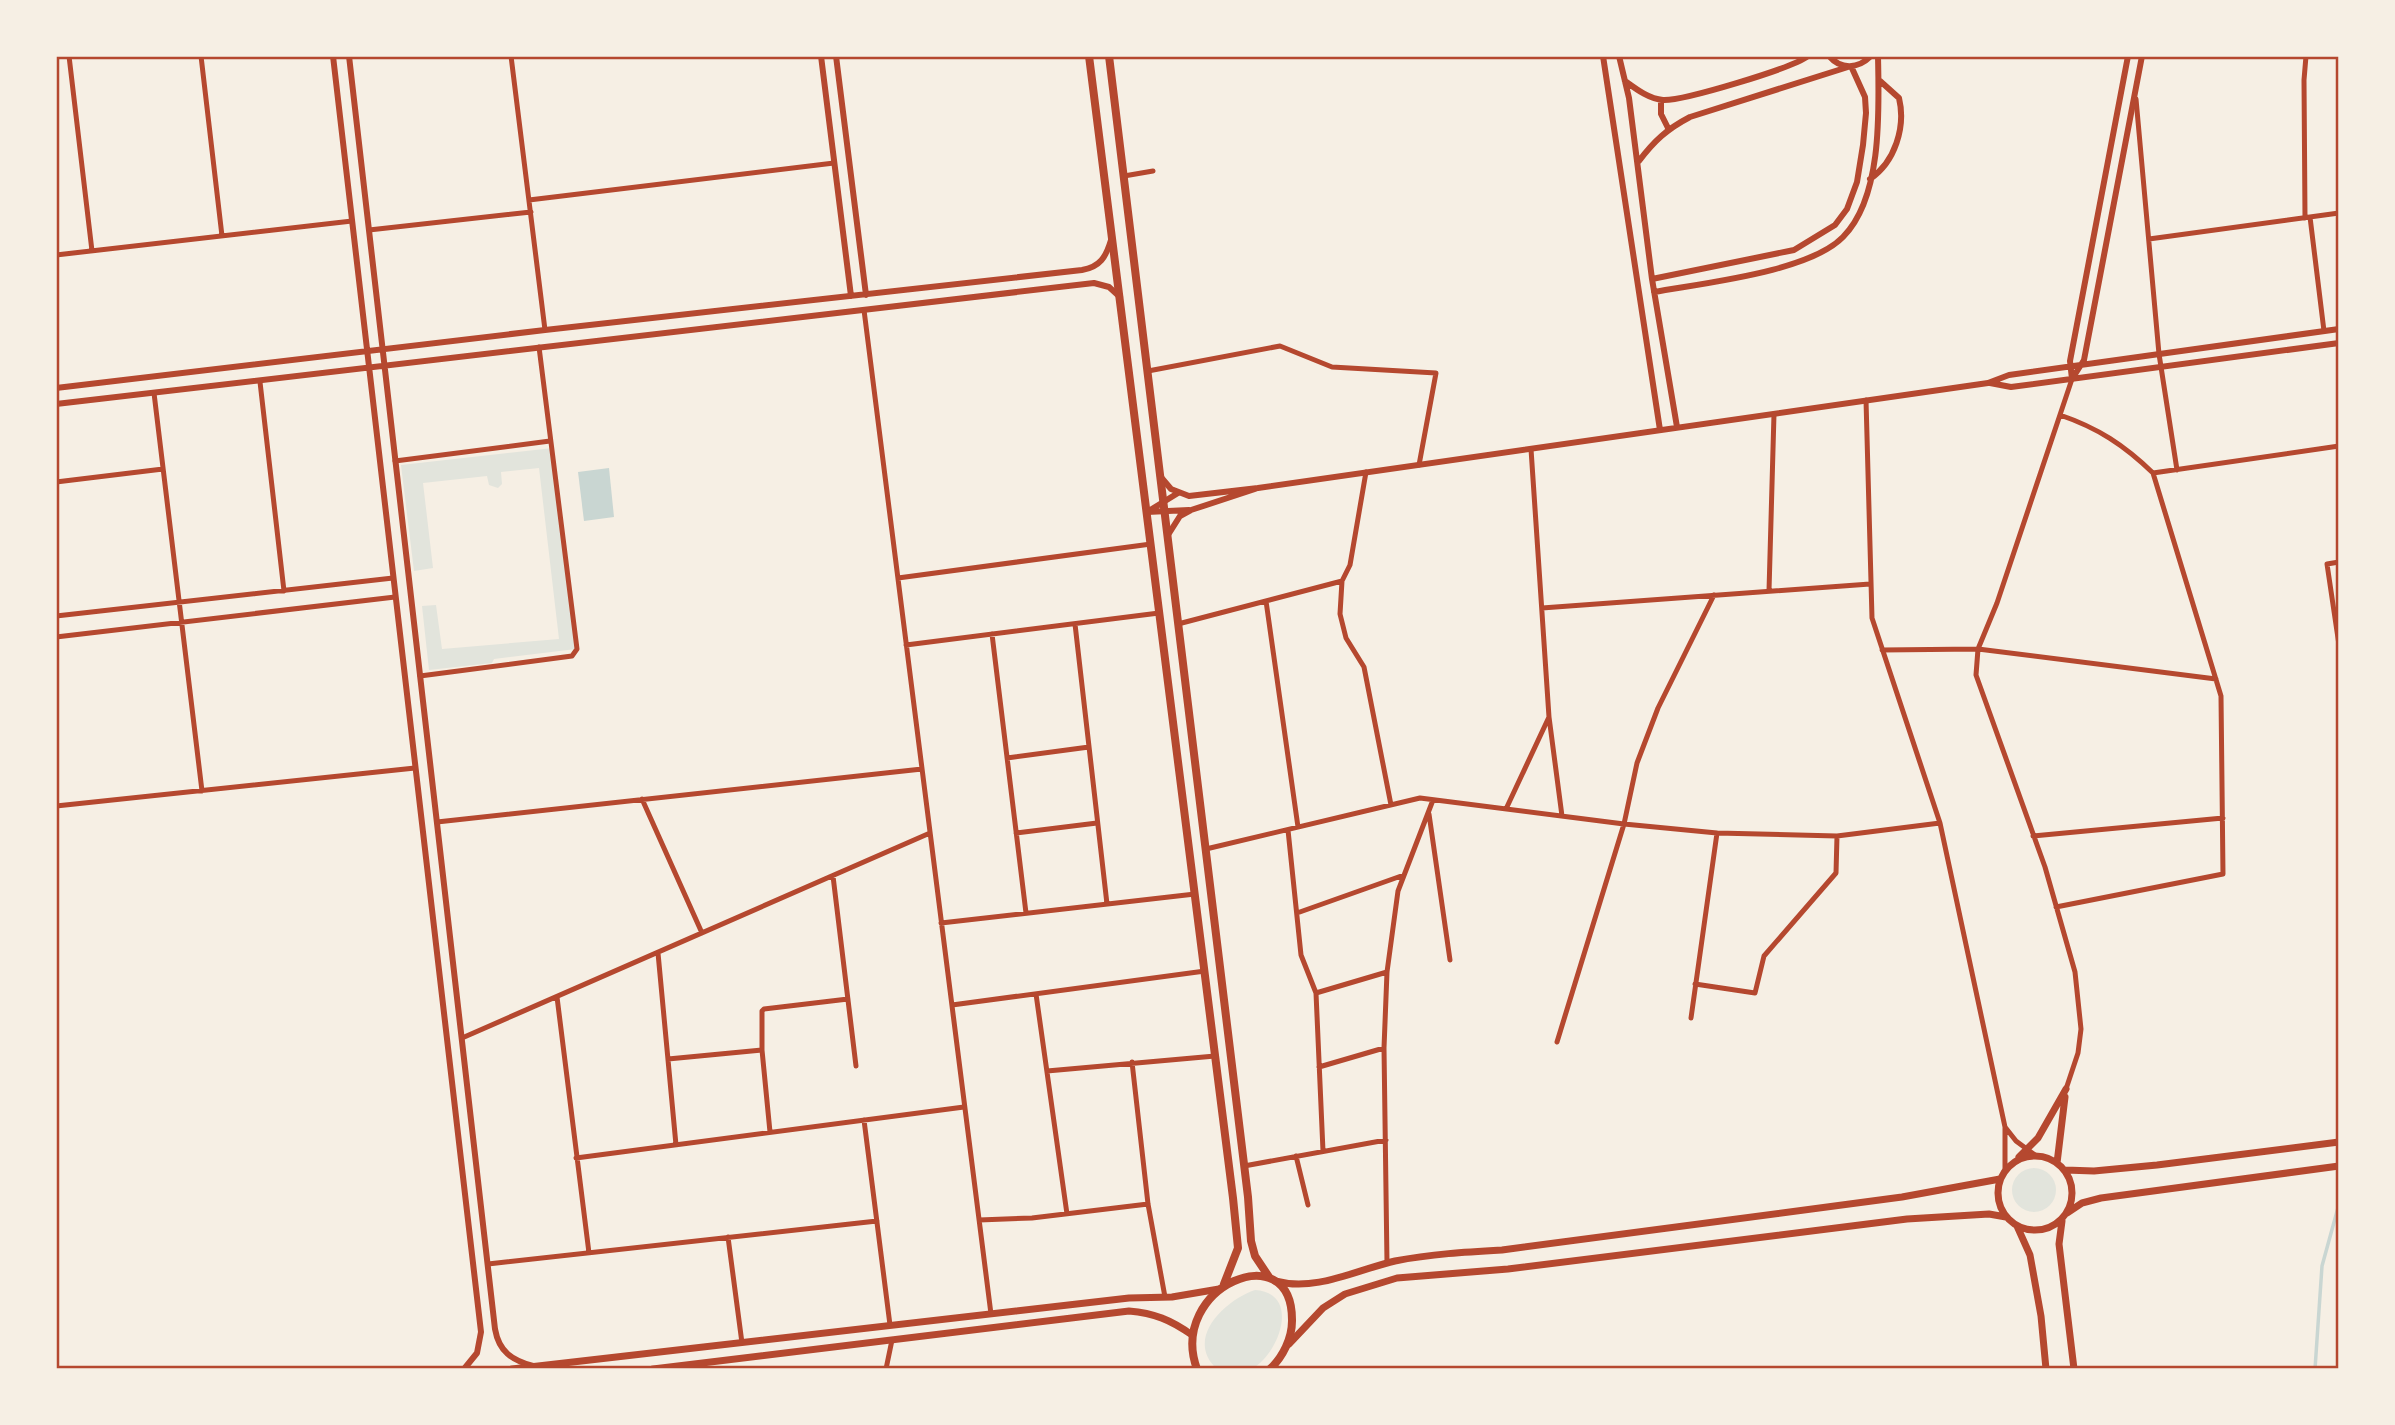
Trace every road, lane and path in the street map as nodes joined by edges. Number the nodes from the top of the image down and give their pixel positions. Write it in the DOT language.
graph roads {
  1 [pos="69,56"];
  2 [pos="201,56"];
  3 [pos="333,56"];
  4 [pos="348,56"];
  5 [pos="511,56"];
  6 [pos="821,56"];
  7 [pos="836,56"];
  8 [pos="1089,56"];
  9 [pos="1109,56"];
  10 [pos="1602,56"];
  11 [pos="1619,56"];
  12 [pos="1808,56"];
  13 [pos="1829,56"];
  14 [pos="1871,56"];
  15 [pos="1878,56"];
  16 [pos="2128,56"];
  17 [pos="2142,56"];
  18 [pos="2306,56"];
  19 [pos="1849,67"];
  20 [pos="1879,80"];
  21 [pos="1625,81"];
  22 [pos="2135,92"];
  23 [pos="1661,100"];
  24 [pos="1668,128"];
  25 [pos="1639,162"];
  26 [pos="834,163"];
  27 [pos="1153,172"];
  28 [pos="1124,176"];
  29 [pos="1870,179"];
  30 [pos="529,200"];
  31 [pos="531,212"];
  32 [pos="2339,213"];
  33 [pos="2307,217"];
  34 [pos="352,220"];
  35 [pos="369,230"];
  36 [pos="1112,235"];
  37 [pos="222,236"];
  38 [pos="2149,239"];
  39 [pos="92,251"];
  40 [pos="56,255"];
  41 [pos="1652,279"];
  42 [pos="1654,292"];
  43 [pos="866,295"];
  44 [pos="851,296"];
  45 [pos="1120,297"];
  46 [pos="864,310"];
  47 [pos="2339,329"];
  48 [pos="545,330"];
  49 [pos="2324,331"];
  50 [pos="2339,343"];
  51 [pos="539,347"];
  52 [pos="382,350"];
  53 [pos="367,352"];
  54 [pos="2159,354"];
  55 [pos="2081,365"];
  56 [pos="384,367"];
  57 [pos="2070,367"];
  58 [pos="2161,367"];
  59 [pos="369,369"];
  60 [pos="1147,371"];
  61 [pos="2072,379"];
  62 [pos="260,382"];
  63 [pos="1988,383"];
  64 [pos="56,388"];
  65 [pos="154,393"];
  66 [pos="1866,400"];
  67 [pos="56,404"];
  68 [pos="1774,414"];
  69 [pos="2060,415"];
  70 [pos="1677,428"];
  71 [pos="1660,430"];
  72 [pos="550,441"];
  73 [pos="2339,446"];
  74 [pos="1531,449"];
  75 [pos="395,460"];
  76 [pos="1419,465"];
  77 [pos="163,469"];
  78 [pos="2177,470"];
  79 [pos="1366,472"];
  80 [pos="2153,473"];
  81 [pos="1160,476"];
  82 [pos="56,482"];
  83 [pos="1258,488"];
  84 [pos="1178,493"];
  85 [pos="1163,501"];
  86 [pos="1191,510"];
  87 [pos="1147,512"];
  88 [pos="1165,512"];
  89 [pos="1168,535"];
  90 [pos="1151,544"];
  91 [pos="2339,562"];
  92 [pos="393,578"];
  93 [pos="898,578"];
  94 [pos="1342,581"];
  95 [pos="1870,583"];
  96 [pos="284,591"];
  97 [pos="1769,591"];
  98 [pos="1714,595"];
  99 [pos="395,597"];
  100 [pos="1266,601"];
  101 [pos="179,602"];
  102 [pos="1542,608"];
  103 [pos="1159,612"];
  104 [pos="56,616"];
  105 [pos="182,623"];
  106 [pos="1075,624"];
  107 [pos="1178,624"];
  108 [pos="992,634"];
  109 [pos="56,638"];
  110 [pos="906,645"];
  111 [pos="2339,646"];
  112 [pos="1978,649"];
  113 [pos="1882,650"];
  114 [pos="420,676"];
  115 [pos="2216,678"];
  116 [pos="1549,718"];
  117 [pos="1089,747"];
  118 [pos="1007,758"];
  119 [pos="415,768"];
  120 [pos="922,769"];
  121 [pos="202,791"];
  122 [pos="642,799"];
  123 [pos="1433,800"];
  124 [pos="1391,805"];
  125 [pos="56,806"];
  126 [pos="1506,809"];
  127 [pos="1429,811"];
  128 [pos="1562,816"];
  129 [pos="2222,818"];
  130 [pos="437,822"];
  131 [pos="1097,823"];
  132 [pos="1940,823"];
  133 [pos="1624,824"];
  134 [pos="1298,827"];
  135 [pos="1288,830"];
  136 [pos="930,833"];
  137 [pos="1016,833"];
  138 [pos="1717,833"];
  139 [pos="1837,836"];
  140 [pos="2033,836"];
  141 [pos="1206,849"];
  142 [pos="1404,875"];
  143 [pos="833,876"];
  144 [pos="1195,894"];
  145 [pos="1107,904"];
  146 [pos="2056,907"];
  147 [pos="1026,913"];
  148 [pos="1297,913"];
  149 [pos="942,923"];
  150 [pos="702,933"];
  151 [pos="657,953"];
  152 [pos="1450,960"];
  153 [pos="1205,971"];
  154 [pos="1387,972"];
  155 [pos="1695,984"];
  156 [pos="1316,993"];
  157 [pos="1036,994"];
  158 [pos="557,996"];
  159 [pos="848,999"];
  160 [pos="952,1005"];
  161 [pos="1690,1018"];
  162 [pos="462,1038"];
  163 [pos="1557,1042"];
  164 [pos="1384,1048"];
  165 [pos="762,1050"];
  166 [pos="1215,1056"];
  167 [pos="668,1059"];
  168 [pos="1132,1062"];
  169 [pos="856,1066"];
  170 [pos="1318,1067"];
  171 [pos="1047,1071"];
  172 [pos="2066,1089"];
  173 [pos="964,1107"];
  174 [pos="864,1120"];
  175 [pos="2005,1126"];
  176 [pos="769,1132"];
  177 [pos="1386,1140"];
  178 [pos="2339,1142"];
  179 [pos="676,1145"];
  180 [pos="2026,1150"];
  181 [pos="1324,1151"];
  182 [pos="1296,1156"];
  183 [pos="2035,1156"];
  184 [pos="576,1158"];
  185 [pos="2014,1161"];
  186 [pos="2057,1163"];
  187 [pos="1244,1166"];
  188 [pos="2339,1166"];
  189 [pos="2006,1169"];
  190 [pos="2065,1170"];
  191 [pos="2000,1179"];
  192 [pos="1148,1204"];
  193 [pos="1308,1205"];
  194 [pos="1067,1214"];
  195 [pos="2064,1216"];
  196 [pos="2006,1217"];
  197 [pos="979,1220"];
  198 [pos="877,1221"];
  199 [pos="2017,1226"];
  200 [pos="728,1237"];
  201 [pos="589,1253"];
  202 [pos="1387,1263"];
  203 [pos="488,1264"];
  204 [pos="1272,1279"];
  205 [pos="1222,1287"];
  206 [pos="1165,1297"];
  207 [pos="991,1314"];
  208 [pos="890,1325"];
  209 [pos="1192,1335"];
  210 [pos="892,1340"];
  211 [pos="742,1342"];
  212 [pos="1286,1347"];
  213 [pos="1192,1354"];
  214 [pos="720,1365"];
  215 [pos="535,1366"];
  216 [pos="464,1369"];
  217 [pos="512,1369"];
  218 [pos="653,1369"];
  219 [pos="886,1369"];
  220 [pos="1189,1369"];
  221 [pos="1197,1369"];
  222 [pos="1270,1369"];
  223 [pos="2046,1369"];
  224 [pos="2074,1369"];
  1 -- 39 [label="street"];
  2 -- 37 [label="street"];
  3 -- 34 [label="street"];
  4 -- 35 [label="street"];
  5 -- 30 [label="street"];
  6 -- 26 [label="street"];
  7 -- 43 [label="street"];
  8 -- 36 [label="main road"];
  9 -- 28 [label="main road"];
  10 -- 71 [label="street"];
  11 -- 21 [label="street"];
  12 -- 23 [label="street"];
  13 -- 19 [label="street"];
  14 -- 19 [label="street"];
  15 -- 20 [label="street"];
  16 -- 57 [label="street"];
  17 -- 22 [label="street"];
  18 -- 33 [label="street"];
  19 -- 24 [label="street"];
  19 -- 41 [label="street"];
  20 -- 29 [label="street"];
  20 -- 29 [label="street"];
  21 -- 23 [label="street"];
  21 -- 25 [label="street"];
  22 -- 38 [label="street"];
  22 -- 55 [label="street"];
  23 -- 24 [label="street"];
  24 -- 25 [label="street"];
  25 -- 41 [label="street"];
  26 -- 30 [label="street"];
  26 -- 44 [label="street"];
  27 -- 28 [label="street"];
  28 -- 60 [label="main road"];
  29 -- 42 [label="street"];
  30 -- 31 [label="street"];
  31 -- 35 [label="street"];
  31 -- 48 [label="street"];
  32 -- 33 [label="street"];
  33 -- 38 [label="street"];
  33 -- 49 [label="street"];
  34 -- 37 [label="street"];
  34 -- 53 [label="street"];
  35 -- 52 [label="street"];
  36 -- 43 [label="street"];
  36 -- 45 [label="main road"];
  37 -- 39 [label="street"];
  38 -- 54 [label="street"];
  39 -- 40 [label="street"];
  41 -- 42 [label="street"];
  42 -- 70 [label="street"];
  43 -- 44 [label="street"];
  44 -- 48 [label="street"];
  45 -- 46 [label="street"];
  45 -- 87 [label="main road"];
  46 -- 51 [label="street"];
  46 -- 93 [label="street"];
  47 -- 49 [label="street"];
  48 -- 52 [label="street"];
  49 -- 54 [label="street"];
  50 -- 58 [label="street"];
  51 -- 56 [label="street"];
  51 -- 72 [label="street"];
  52 -- 53 [label="street"];
  52 -- 56 [label="street"];
  53 -- 59 [label="street"];
  53 -- 64 [label="street"];
  54 -- 55 [label="street"];
  54 -- 58 [label="street"];
  55 -- 57 [label="street"];
  55 -- 61 [label="street"];
  56 -- 59 [label="street"];
  56 -- 75 [label="street"];
  57 -- 61 [label="street"];
  57 -- 63 [label="street"];
  58 -- 61 [label="street"];
  58 -- 78 [label="street"];
  59 -- 62 [label="street"];
  59 -- 92 [label="street"];
  60 -- 76 [label="street"];
  60 -- 81 [label="main road"];
  61 -- 63 [label="street"];
  61 -- 69 [label="street"];
  62 -- 65 [label="street"];
  62 -- 96 [label="street"];
  63 -- 66 [label="street"];
  65 -- 67 [label="street"];
  65 -- 77 [label="street"];
  66 -- 68 [label="street"];
  66 -- 95 [label="street"];
  68 -- 70 [label="street"];
  68 -- 97 [label="street"];
  69 -- 80 [label="street"];
  69 -- 112 [label="street"];
  70 -- 71 [label="street"];
  71 -- 74 [label="street"];
  72 -- 75 [label="street"];
  72 -- 114 [label="street"];
  73 -- 78 [label="street"];
  74 -- 76 [label="street"];
  74 -- 102 [label="street"];
  75 -- 114 [label="street"];
  76 -- 79 [label="street"];
  77 -- 82 [label="street"];
  77 -- 101 [label="street"];
  78 -- 80 [label="street"];
  79 -- 83 [label="street"];
  79 -- 94 [label="street"];
  80 -- 115 [label="street"];
  81 -- 84 [label="street"];
  81 -- 85 [label="main road"];
  83 -- 84 [label="street"];
  83 -- 86 [label="street"];
  84 -- 85 [label="street"];
  85 -- 87 [label="street"];
  85 -- 88 [label="main road"];
  86 -- 88 [label="street"];
  86 -- 89 [label="street"];
  87 -- 88 [label="street"];
  87 -- 90 [label="main road"];
  88 -- 89 [label="main road"];
  89 -- 107 [label="main road"];
  90 -- 93 [label="street"];
  90 -- 103 [label="main road"];
  91 -- 111 [label="street"];
  92 -- 96 [label="street"];
  92 -- 99 [label="street"];
  93 -- 110 [label="street"];
  94 -- 100 [label="street"];
  94 -- 124 [label="street"];
  95 -- 97 [label="street"];
  95 -- 113 [label="street"];
  96 -- 101 [label="street"];
  97 -- 98 [label="street"];
  98 -- 102 [label="street"];
  98 -- 133 [label="street"];
  99 -- 105 [label="street"];
  99 -- 119 [label="street"];
  100 -- 107 [label="street"];
  100 -- 134 [label="street"];
  101 -- 104 [label="street"];
  101 -- 105 [label="street"];
  102 -- 116 [label="street"];
  103 -- 106 [label="street"];
  103 -- 144 [label="main road"];
  105 -- 109 [label="street"];
  105 -- 121 [label="street"];
  106 -- 108 [label="street"];
  106 -- 117 [label="street"];
  107 -- 141 [label="main road"];
  108 -- 110 [label="street"];
  108 -- 118 [label="street"];
  110 -- 120 [label="street"];
  112 -- 113 [label="street"];
  112 -- 115 [label="street"];
  112 -- 140 [label="street"];
  113 -- 132 [label="street"];
  114 -- 130 [label="street"];
  115 -- 129 [label="street"];
  116 -- 126 [label="street"];
  116 -- 128 [label="street"];
  117 -- 118 [label="street"];
  117 -- 131 [label="street"];
  118 -- 137 [label="street"];
  119 -- 121 [label="street"];
  119 -- 216 [label="street"];
  120 -- 122 [label="street"];
  120 -- 136 [label="street"];
  121 -- 125 [label="street"];
  122 -- 130 [label="street"];
  122 -- 150 [label="street"];
  123 -- 124 [label="street"];
  123 -- 126 [label="street"];
  123 -- 127 [label="street"];
  124 -- 134 [label="street"];
  126 -- 128 [label="street"];
  127 -- 142 [label="street"];
  127 -- 152 [label="street"];
  128 -- 133 [label="street"];
  129 -- 140 [label="street"];
  129 -- 146 [label="street"];
  130 -- 162 [label="street"];
  131 -- 137 [label="street"];
  131 -- 145 [label="street"];
  132 -- 139 [label="street"];
  132 -- 175 [label="street"];
  133 -- 138 [label="street"];
  133 -- 163 [label="street"];
  134 -- 135 [label="street"];
  135 -- 141 [label="street"];
  135 -- 148 [label="street"];
  136 -- 143 [label="street"];
  136 -- 149 [label="street"];
  137 -- 147 [label="street"];
  138 -- 139 [label="street"];
  138 -- 155 [label="street"];
  139 -- 155 [label="street"];
  140 -- 146 [label="street"];
  141 -- 187 [label="main road"];
  142 -- 148 [label="street"];
  142 -- 154 [label="street"];
  143 -- 150 [label="street"];
  143 -- 159 [label="street"];
  144 -- 145 [label="street"];
  144 -- 153 [label="main road"];
  145 -- 147 [label="street"];
  146 -- 172 [label="street"];
  147 -- 149 [label="street"];
  148 -- 156 [label="street"];
  149 -- 160 [label="street"];
  150 -- 151 [label="street"];
  151 -- 158 [label="street"];
  151 -- 167 [label="street"];
  153 -- 157 [label="street"];
  153 -- 166 [label="main road"];
  154 -- 156 [label="street"];
  154 -- 164 [label="street"];
  155 -- 161 [label="street"];
  156 -- 170 [label="street"];
  157 -- 160 [label="street"];
  157 -- 171 [label="street"];
  158 -- 162 [label="street"];
  158 -- 184 [label="street"];
  159 -- 165 [label="street"];
  159 -- 169 [label="street"];
  160 -- 173 [label="street"];
  162 -- 203 [label="street"];
  164 -- 170 [label="street"];
  164 -- 177 [label="street"];
  165 -- 167 [label="street"];
  165 -- 176 [label="street"];
  166 -- 168 [label="street"];
  166 -- 205 [label="main road"];
  167 -- 179 [label="street"];
  168 -- 171 [label="street"];
  168 -- 192 [label="street"];
  170 -- 181 [label="street"];
  171 -- 194 [label="street"];
  172 -- 180 [label="main road"];
  172 -- 186 [label="main road"];
  173 -- 174 [label="street"];
  173 -- 197 [label="street"];
  174 -- 176 [label="street"];
  174 -- 198 [label="street"];
  175 -- 180 [label="street"];
  175 -- 189 [label="street"];
  176 -- 179 [label="street"];
  177 -- 181 [label="street"];
  177 -- 202 [label="street"];
  178 -- 190 [label="main road"];
  179 -- 184 [label="street"];
  180 -- 183 [label="street"];
  180 -- 185 [label="main road"];
  181 -- 182 [label="street"];
  182 -- 187 [label="street"];
  182 -- 193 [label="street"];
  183 -- 185 [label="main road"];
  183 -- 186 [label="main road"];
  184 -- 201 [label="street"];
  185 -- 189 [label="main road"];
  186 -- 190 [label="main road"];
  187 -- 204 [label="main road"];
  188 -- 195 [label="main road"];
  189 -- 191 [label="main road"];
  190 -- 195 [label="main road"];
  191 -- 196 [label="main road"];
  191 -- 202 [label="main road"];
  192 -- 194 [label="street"];
  192 -- 206 [label="street"];
  194 -- 197 [label="street"];
  195 -- 199 [label="main road"];
  195 -- 224 [label="main road"];
  196 -- 199 [label="main road"];
  196 -- 212 [label="main road"];
  197 -- 207 [label="street"];
  198 -- 200 [label="street"];
  198 -- 208 [label="street"];
  199 -- 223 [label="main road"];
  200 -- 201 [label="street"];
  200 -- 211 [label="street"];
  201 -- 203 [label="street"];
  202 -- 204 [label="main road"];
  203 -- 215 [label="street"];
  204 -- 205 [label="main road"];
  204 -- 212 [label="main road"];
  205 -- 206 [label="main road"];
  205 -- 209 [label="main road"];
  206 -- 207 [label="main road"];
  207 -- 208 [label="main road"];
  208 -- 211 [label="main road"];
  209 -- 210 [label="main road"];
  209 -- 213 [label="main road"];
  210 -- 214 [label="main road"];
  210 -- 219 [label="street"];
  211 -- 215 [label="main road"];
  212 -- 222 [label="main road"];
  213 -- 220 [label="main road"];
  213 -- 221 [label="main road"];
  214 -- 218 [label="main road"];
  215 -- 217 [label="main road"];
}
